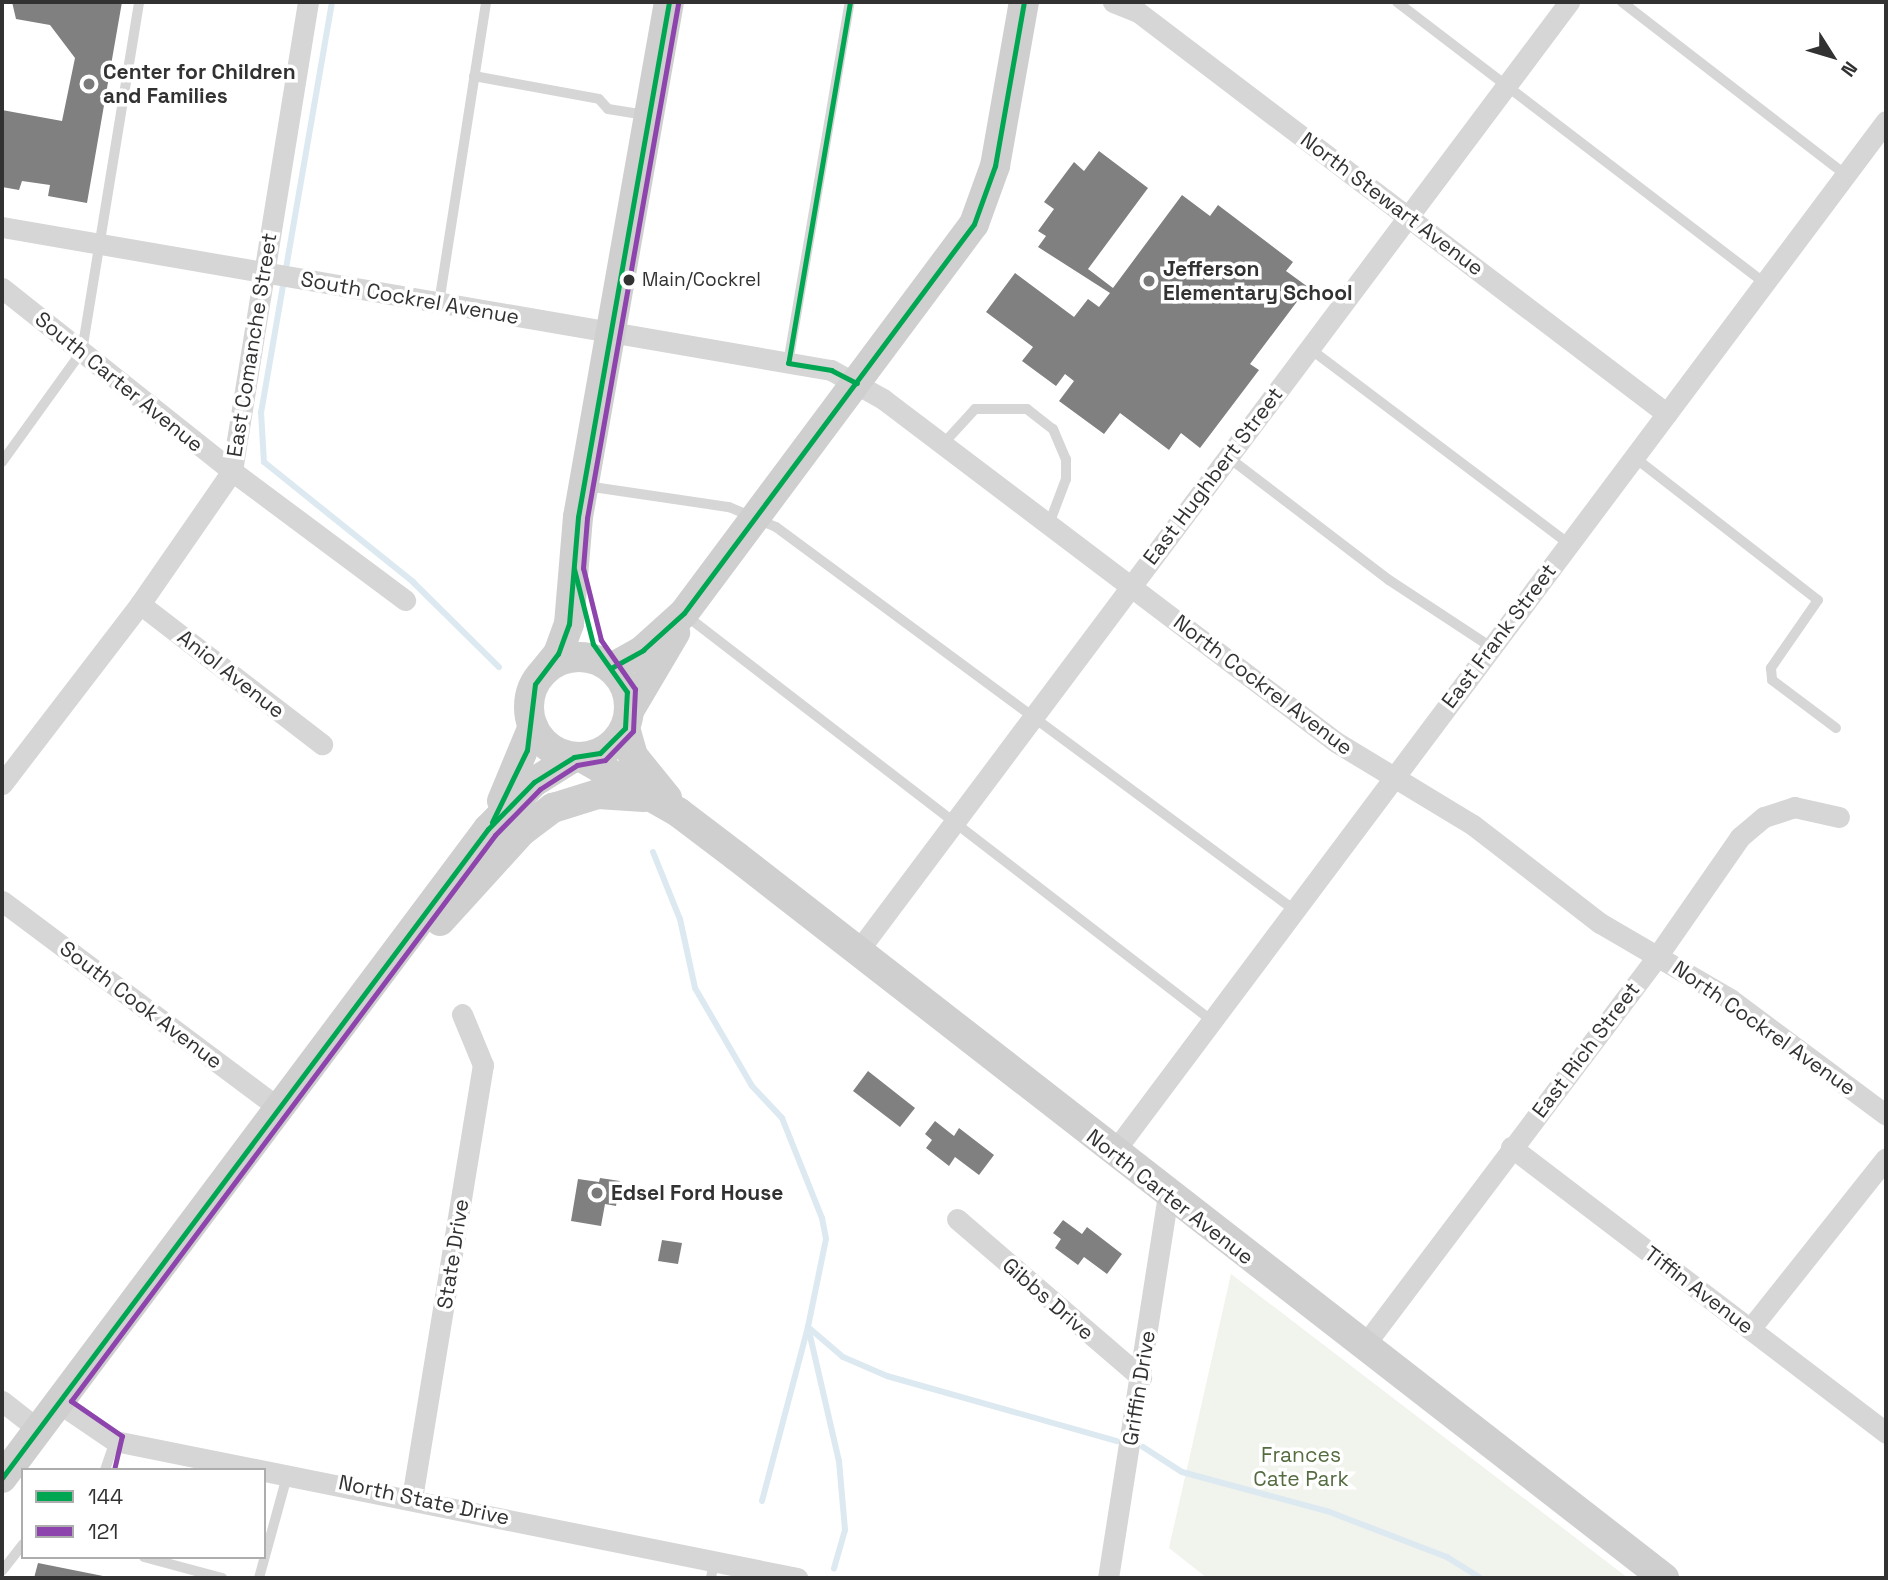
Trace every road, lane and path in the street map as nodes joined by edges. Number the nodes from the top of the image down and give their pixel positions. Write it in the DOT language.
graph roads {
  1 [pos="139,2"];
  2 [pos="309,2"];
  3 [pos="486,2"];
  4 [pos="669,2"];
  5 [pos="850,2"];
  6 [pos="1024,2"];
  7 [pos="1113,2"];
  8 [pos="1397,2"];
  9 [pos="1569,2"];
  10 [pos="1622,2"];
  11 [pos="1142,7"];
  12 [pos="474,76"];
  13 [pos="1507,84"];
  14 [pos="649,115"];
  15 [pos="1886,121"];
  16 [pos="1846,175"];
  17 [pos="1408,216"];
  18 [pos="2,227"];
  19 [pos="99,246"];
  20 [pos="270,274"];
  21 [pos="1766,284"];
  22 [pos="2,288"];
  23 [pos="439,303"];
  24 [pos="611,333"];
  25 [pos="1309,348"];
  26 [pos="82,351"];
  27 [pos="788,363"];
  28 [pos="857,383"];
  29 [pos="1667,414"];
  30 [pos="943,444"];
  31 [pos="1228,457"];
  32 [pos="1634,457"];
  33 [pos="2,462"];
  34 [pos="232,471"];
  35 [pos="583,485"];
  36 [pos="755,519"];
  37 [pos="1049,524"];
  38 [pos="1569,544"];
  39 [pos="575,569"];
  40 [pos="1131,585"];
  41 [pos="405,600"];
  42 [pos="140,604"];
  43 [pos="684,613"];
  44 [pos="1491,647"];
  45 [pos="606,665"];
  46 [pos="544,671"];
  47 [pos="1033,716"];
  48 [pos="627,720"];
  49 [pos="533,726"];
  50 [pos="1836,728"];
  51 [pos="322,744"];
  52 [pos="577,757"];
  53 [pos="1392,776"];
  54 [pos="2,783"];
  55 [pos="665,806"];
  56 [pos="1839,817"];
  57 [pos="953,824"];
  58 [pos="488,829"];
  59 [pos="2,901"];
  60 [pos="1293,909"];
  61 [pos="858,951"];
  62 [pos="1658,955"];
  63 [pos="463,1014"];
  64 [pos="1211,1020"];
  65 [pos="340,1030"];
  66 [pos="280,1109"];
  67 [pos="1886,1115"];
  68 [pos="1511,1147"];
  69 [pos="1113,1153"];
  70 [pos="1886,1158"];
  71 [pos="1168,1197"];
  72 [pos="957,1219"];
  73 [pos="1750,1329"];
  74 [pos="1363,1347"];
  75 [pos="1141,1377"];
  76 [pos="2,1401"];
  77 [pos="59,1403"];
  78 [pos="39,1430"];
  79 [pos="1886,1433"];
  80 [pos="115,1441"];
  81 [pos="105,1468"];
  82 [pos="266,1468"];
  83 [pos="266,1468"];
  84 [pos="288,1472"];
  85 [pos="2,1478"];
  86 [pos="412,1498"];
  87 [pos="268,1540"];
  88 [pos="21,1547"];
  89 [pos="151,1559"];
  90 [pos="264,1559"];
  91 [pos="713,1570"];
  92 [pos="2,1571"];
  93 [pos="222,1578"];
  94 [pos="259,1578"];
  95 [pos="797,1578"];
  96 [pos="1108,1578"];
  97 [pos="1664,1578"];
  1 -- 19 [label="lane"];
  2 -- 20 [label="street, East Comanche Street"];
  3 -- 12 [label="lane"];
  4 -- 14 [label="street"];
  5 -- 27 [label="lane"];
  6 -- 28 [label="street"];
  7 -- 11 [label="street, North Stewart Avenue"];
  8 -- 13 [label="lane"];
  9 -- 13 [label="street, East Hughbert Street"];
  10 -- 16 [label="lane"];
  11 -- 17 [label="street, North Stewart Avenue"];
  12 -- 14 [label="lane"];
  12 -- 23 [label="lane"];
  13 -- 17 [label="street, East Hughbert Street"];
  13 -- 21 [label="lane"];
  14 -- 24 [label="street"];
  15 -- 16 [label="street, East Frank Street"];
  16 -- 21 [label="street, East Frank Street"];
  17 -- 25 [label="street, East Hughbert Street"];
  17 -- 29 [label="street, North Stewart Avenue"];
  18 -- 19 [label="street, South Cockrel Avenue"];
  19 -- 20 [label="street, South Cockrel Avenue"];
  19 -- 26 [label="lane"];
  20 -- 23 [label="street, South Cockrel Avenue"];
  20 -- 34 [label="street, East Comanche Street"];
  21 -- 29 [label="street, East Frank Street"];
  22 -- 26 [label="street, South Carter Avenue"];
  23 -- 24 [label="street, South Cockrel Avenue"];
  24 -- 27 [label="street, North Cockrel Avenue"];
  24 -- 35 [label="street"];
  25 -- 31 [label="street, East Hughbert Street"];
  25 -- 38 [label="lane"];
  26 -- 33 [label="lane"];
  26 -- 34 [label="street, South Carter Avenue"];
  27 -- 28 [label="street, North Cockrel Avenue"];
  28 -- 30 [label="street, North Cockrel Avenue"];
  28 -- 36 [label="street"];
  29 -- 32 [label="street, East Frank Street"];
  30 -- 37 [label="street, North Cockrel Avenue"];
  30 -- 37 [label="lane"];
  31 -- 40 [label="street, East Hughbert Street"];
  31 -- 44 [label="lane"];
  32 -- 38 [label="street, East Frank Street"];
  32 -- 50 [label="lane"];
  34 -- 41 [label="street, South Carter Avenue"];
  34 -- 42 [label="street, East Comanche Street"];
  35 -- 36 [label="lane"];
  35 -- 39 [label="street"];
  36 -- 43 [label="street"];
  36 -- 47 [label="lane"];
  37 -- 40 [label="street, North Cockrel Avenue"];
  38 -- 44 [label="street, East Frank Street"];
  39 -- 45 [label="street"];
  39 -- 46 [label="street"];
  40 -- 47 [label="street, East Hughbert Street"];
  40 -- 53 [label="street, North Cockrel Avenue"];
  42 -- 51 [label="street, Aniol Avenue"];
  42 -- 54 [label="street, East Comanche Street"];
  43 -- 45 [label="street"];
  43 -- 48 [label="street"];
  43 -- 57 [label="lane"];
  44 -- 53 [label="street, East Frank Street"];
  45 -- 46 [label="street"];
  45 -- 48 [label="street"];
  46 -- 49 [label="street"];
  47 -- 57 [label="street, East Hughbert Street"];
  47 -- 60 [label="lane"];
  48 -- 52 [label="street"];
  48 -- 55 [label="street, North Carter Avenue"];
  49 -- 52 [label="street"];
  49 -- 58 [label="street"];
  52 -- 55 [label="street, North Carter Avenue"];
  52 -- 58 [label="street"];
  53 -- 60 [label="street, East Frank Street"];
  53 -- 62 [label="street, North Cockrel Avenue"];
  55 -- 61 [label="street, North Carter Avenue"];
  55 -- 65 [label="street"];
  56 -- 62 [label="street, East Rich Street"];
  57 -- 61 [label="street, East Hughbert Street"];
  57 -- 64 [label="lane"];
  58 -- 65 [label="street"];
  59 -- 66 [label="street, South Cook Avenue"];
  60 -- 64 [label="street, East Frank Street"];
  61 -- 69 [label="street, North Carter Avenue"];
  62 -- 67 [label="street, North Cockrel Avenue"];
  62 -- 68 [label="street, East Rich Street"];
  63 -- 86 [label="street, State Drive"];
  64 -- 69 [label="street, East Frank Street"];
  65 -- 66 [label="street"];
  66 -- 77 [label="street"];
  68 -- 73 [label="street, Tiffin Avenue"];
  68 -- 74 [label="street, East Rich Street"];
  69 -- 71 [label="street, North Carter Avenue"];
  70 -- 73 [label="street"];
  71 -- 74 [label="street, North Carter Avenue"];
  71 -- 75 [label="street, Griffin Drive"];
  72 -- 75 [label="street, Gibbs Drive"];
  73 -- 79 [label="street, Tiffin Avenue"];
  74 -- 97 [label="street, North Carter Avenue"];
  75 -- 96 [label="street, Griffin Drive"];
  76 -- 78 [label="street"];
  77 -- 78 [label="street"];
  77 -- 80 [label="street, North State Drive"];
  78 -- 85 [label="street"];
  80 -- 81 [label="lane"];
  80 -- 82 [label="street, North State Drive"];
  83 -- 84 [label="street, North State Drive"];
  84 -- 86 [label="street, North State Drive"];
  84 -- 87 [label="lane"];
  86 -- 91 [label="street, North State Drive"];
  88 -- 92 [label="lane"];
  89 -- 93 [label="lane"];
  90 -- 94 [label="lane"];
  91 -- 95 [label="street, North State Drive"];
}
